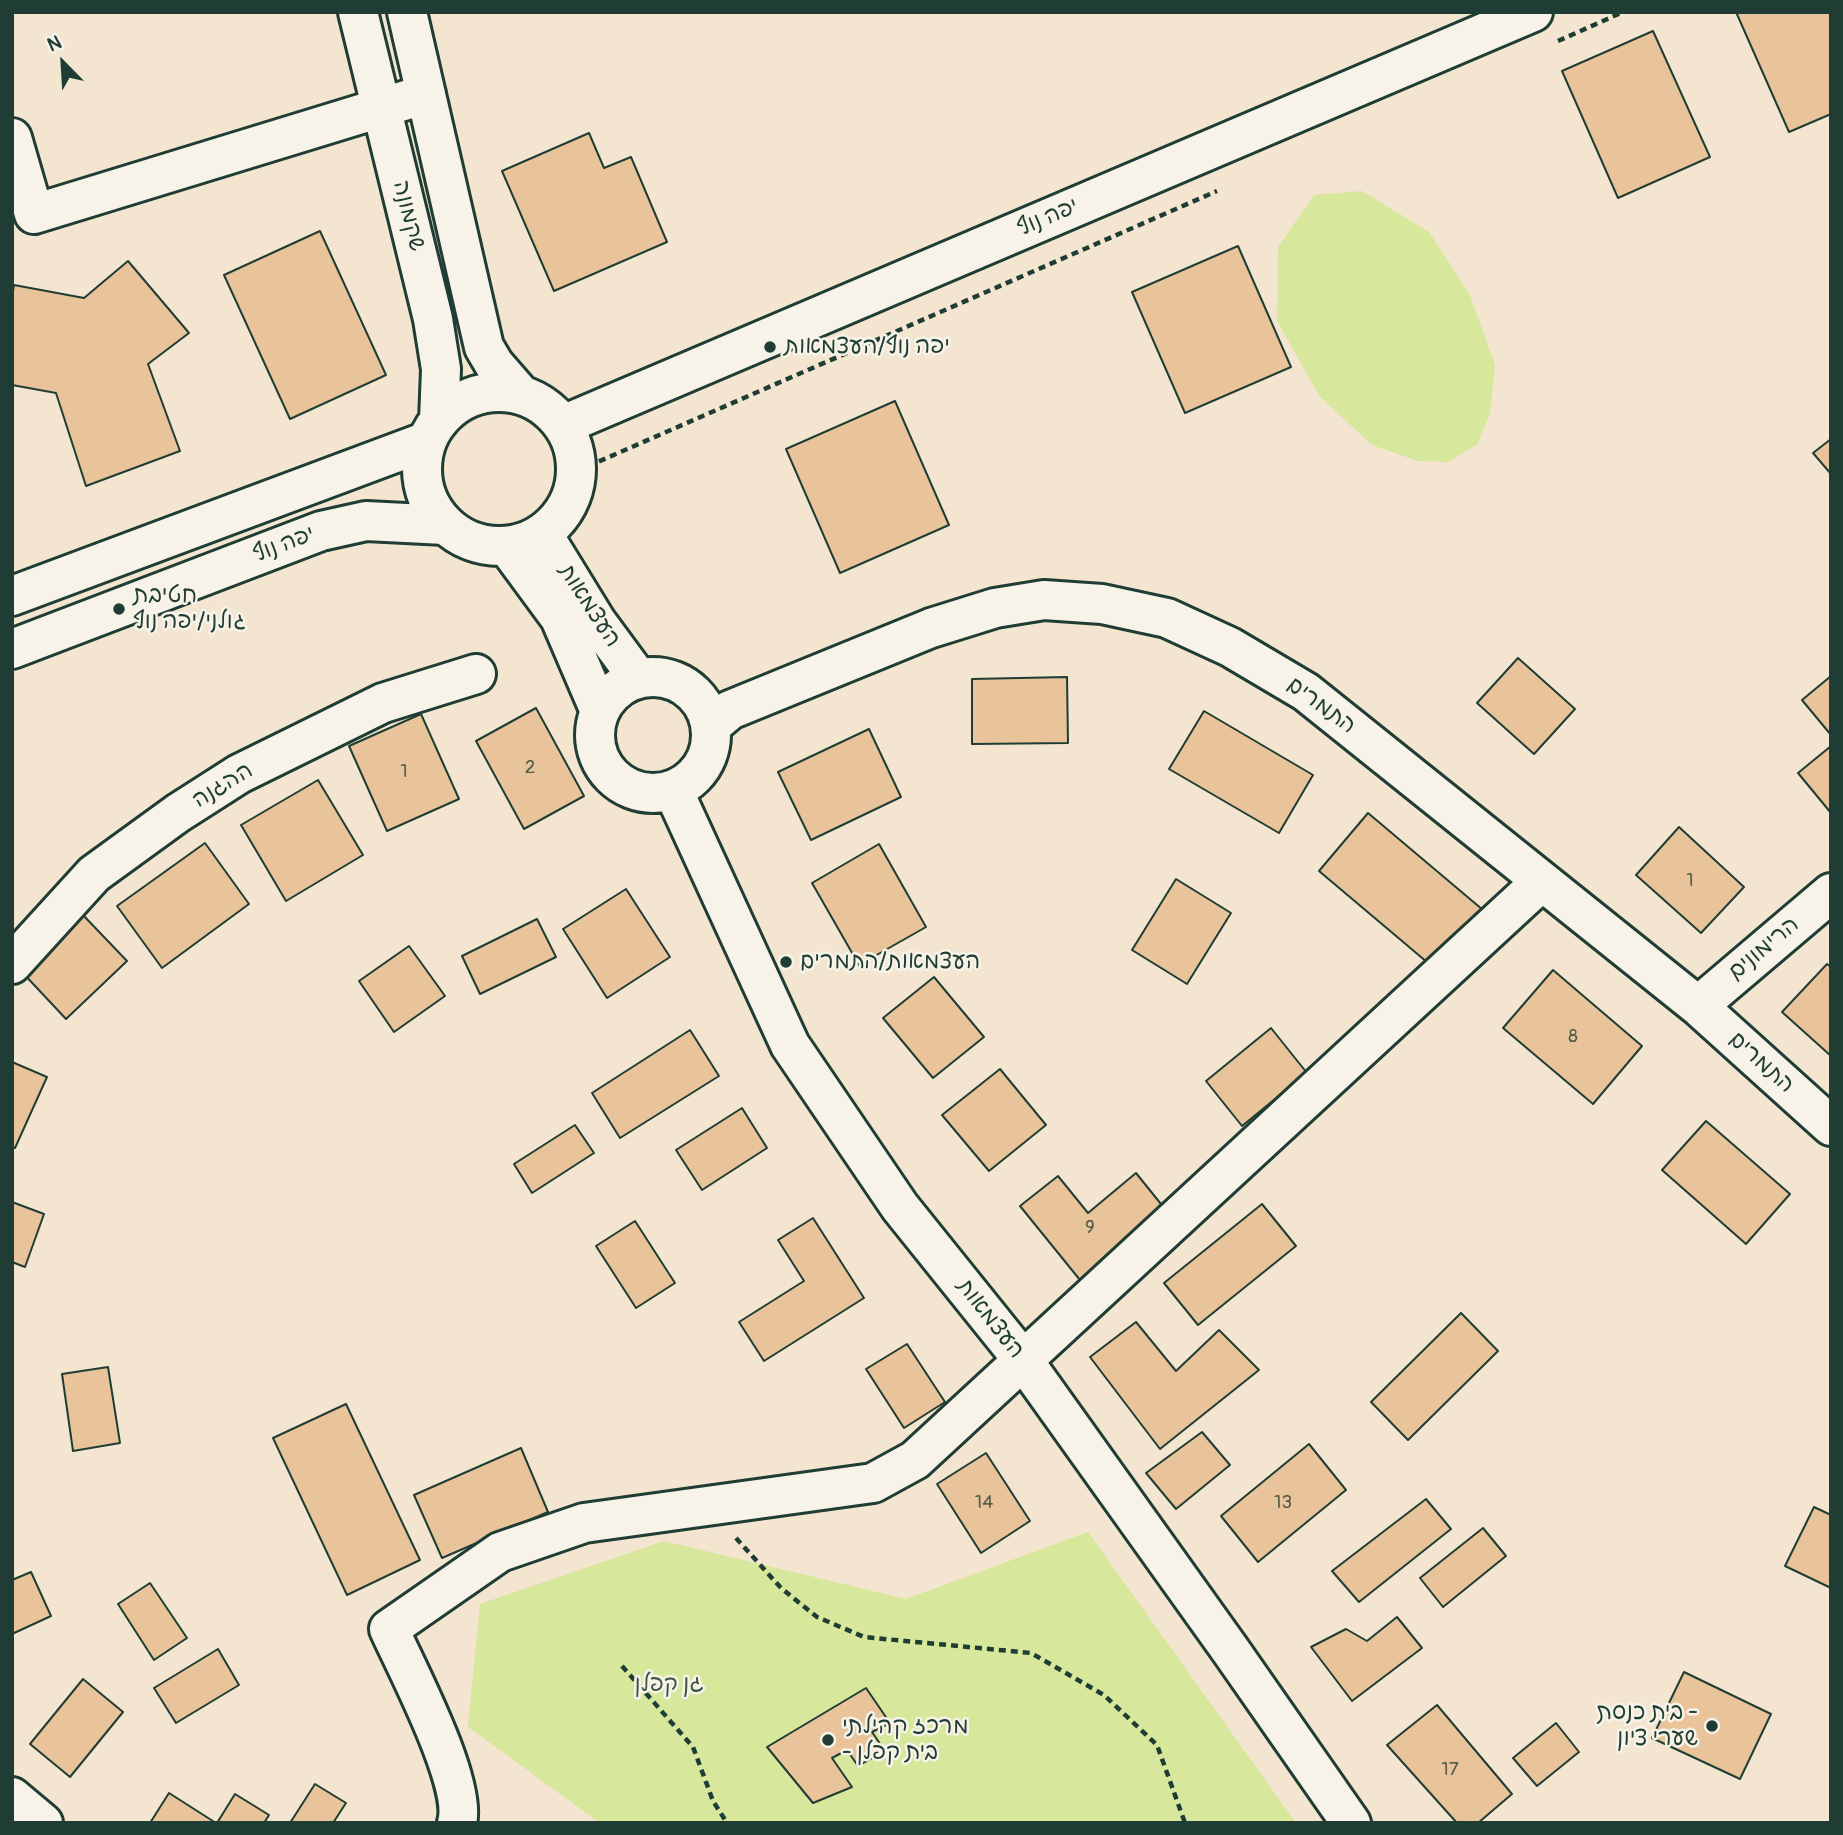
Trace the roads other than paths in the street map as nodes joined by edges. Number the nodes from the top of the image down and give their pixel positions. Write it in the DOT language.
graph roads {
  1 [pos="358,12"];
  2 [pos="407,12"];
  3 [pos="1540,29"];
  4 [pos="425,94"];
  5 [pos="381,108"];
  6 [pos="12,138"];
  7 [pos="521,395"];
  8 [pos="563,425"];
  9 [pos="433,431"];
  10 [pos="445,525"];
  11 [pos="524,539"];
  12 [pos="12,596"];
  13 [pos="12,649"];
  14 [pos="476,674"];
  15 [pos="638,678"];
  16 [pos="599,709"];
  17 [pos="711,726"];
  18 [pos="673,790"];
  19 [pos="1542,881"];
  20 [pos="1831,893"];
  21 [pos="12,964"];
  22 [pos="1698,1006"];
  23 [pos="1831,1126"];
  24 [pos="1023,1360"];
  25 [pos="12,1797"];
  26 [pos="43,1823"];
  27 [pos="457,1823"];
  28 [pos="1351,1823"];
  1 -- 5 [label="street, שקמונה"];
  2 -- 4 [label="street, שקמונה"];
  3 -- 8 [label="street, יפה נוף"];
  4 -- 5 [label="street"];
  4 -- 7 [label="street, שקמונה"];
  5 -- 6 [label="street"];
  5 -- 9 [label="street, שקמונה"];
  7 -- 8 [label="street"];
  7 -- 9 [label="street"];
  8 -- 11 [label="street"];
  9 -- 10 [label="street"];
  9 -- 12 [label="street, יפה נוף"];
  10 -- 11 [label="street"];
  10 -- 13 [label="street, יפה נוף"];
  11 -- 15 [label="street, העצמאות"];
  11 -- 16 [label="street, העצמאות"];
  14 -- 21 [label="street, ההגנה"];
  15 -- 16 [label="street"];
  15 -- 17 [label="street"];
  16 -- 18 [label="street"];
  17 -- 18 [label="street"];
  17 -- 19 [label="street, התמרים"];
  18 -- 24 [label="street, העצמאות"];
  19 -- 22 [label="street, התמרים"];
  19 -- 24 [label="street"];
  20 -- 22 [label="street, הרימונים"];
  22 -- 23 [label="street, התמרים"];
  24 -- 27 [label="street"];
  24 -- 28 [label="street, העצמאות"];
  25 -- 26 [label="street"];
}
